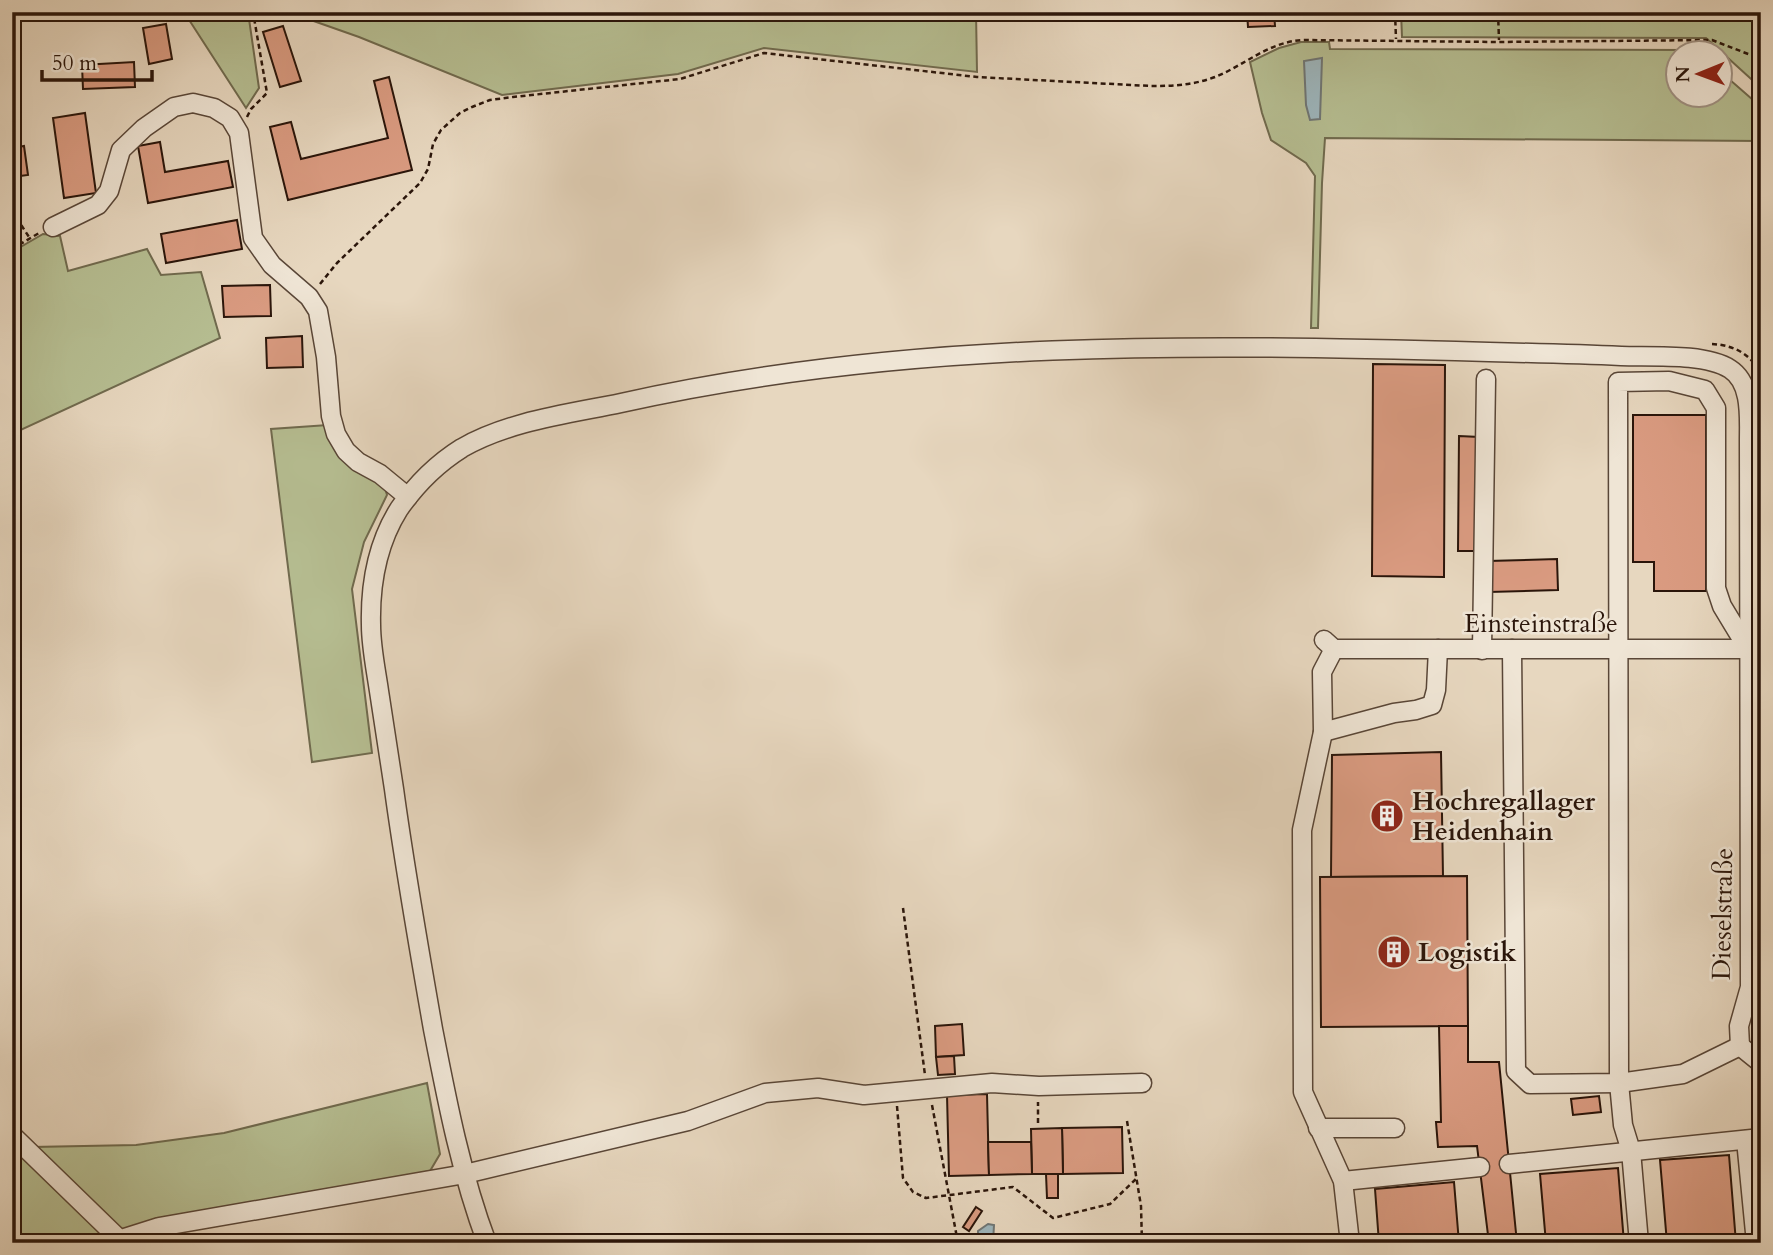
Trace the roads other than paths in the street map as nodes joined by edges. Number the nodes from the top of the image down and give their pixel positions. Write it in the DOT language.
graph roads {
  1 [pos="53,227"];
  2 [pos="1486,379"];
  3 [pos="408,497"];
  4 [pos="1438,649"];
  5 [pos="1512,649"];
  6 [pos="1617,649"];
  7 [pos="1482,650"];
  8 [pos="1754,650"];
  9 [pos="1323,732"];
  10 [pos="1740,1046"];
  11 [pos="1761,1063"];
  12 [pos="1142,1083"];
  13 [pos="1619,1083"];
  14 [pos="1318,1128"];
  15 [pos="1395,1128"];
  16 [pos="12,1135"];
  17 [pos="1753,1139"];
  18 [pos="1631,1151"];
  19 [pos="1509,1164"];
  20 [pos="1480,1167"];
  21 [pos="465,1174"];
  22 [pos="1343,1181"];
  23 [pos="119,1241"];
  24 [pos="487,1243"];
  25 [pos="1350,1243"];
  26 [pos="1639,1243"];
  27 [pos="1756,1243"];
  1 -- 3 [label="street"];
  2 -- 7 [label="street"];
  3 -- 8 [label="street, Dieselstraße"];
  3 -- 21 [label="street, Dieselstraße"];
  4 -- 7 [label="street, Einsteinstraße"];
  4 -- 9 [label="street"];
  4 -- 9 [label="street, Einsteinstraße"];
  5 -- 6 [label="street, Einsteinstraße"];
  5 -- 7 [label="street, Einsteinstraße"];
  5 -- 13 [label="street"];
  6 -- 8 [label="street, Einsteinstraße"];
  6 -- 8 [label="street"];
  6 -- 13 [label="street"];
  8 -- 10 [label="street, Dieselstraße"];
  9 -- 14 [label="street"];
  10 -- 11 [label="street"];
  10 -- 13 [label="street"];
  12 -- 21 [label="street"];
  13 -- 18 [label="street"];
  14 -- 15 [label="street"];
  14 -- 22 [label="street"];
  16 -- 23 [label="street"];
  17 -- 18 [label="street"];
  17 -- 27 [label="street"];
  18 -- 19 [label="street"];
  18 -- 26 [label="street"];
  20 -- 22 [label="street"];
  21 -- 23 [label="street"];
  21 -- 24 [label="street, Dieselstraße"];
  22 -- 25 [label="street"];
}
